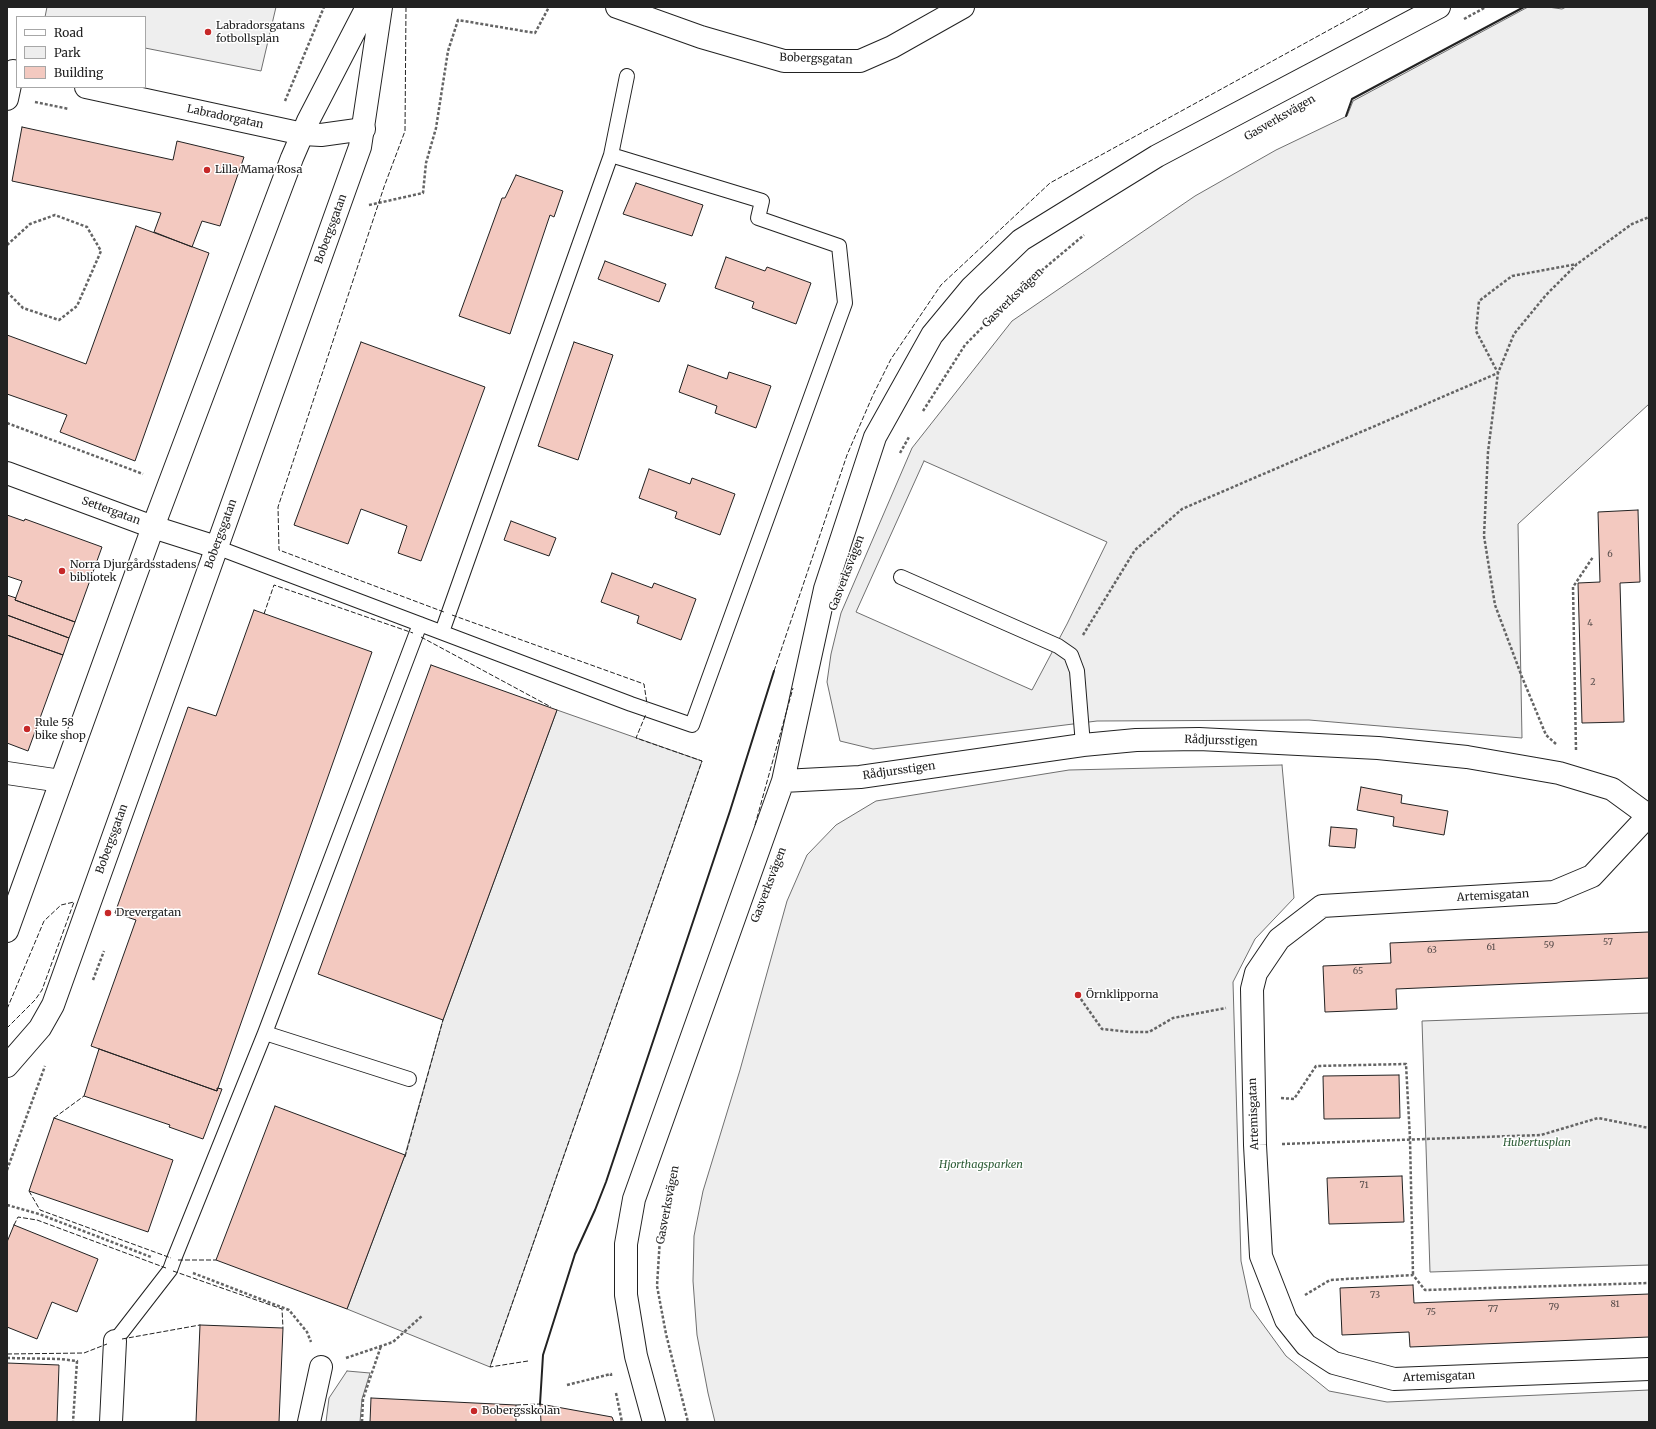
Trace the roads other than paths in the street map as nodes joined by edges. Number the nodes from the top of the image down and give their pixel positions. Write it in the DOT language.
graph roads {
  1 [pos="367,7"];
  2 [pos="381,7"];
  3 [pos="617,7"];
  4 [pos="963,7"];
  5 [pos="1439,7"];
  6 [pos="12,71"];
  7 [pos="627,76"];
  8 [pos="91,88"];
  9 [pos="7,99"];
  10 [pos="364,129"];
  11 [pos="303,134"];
  12 [pos="611,155"];
  13 [pos="7,473"];
  14 [pos="153,526"];
  15 [pos="216,547"];
  16 [pos="901,577"];
  17 [pos="420,624"];
  18 [pos="442,632"];
  19 [pos="1083,745"];
  20 [pos="7,773"];
  21 [pos="783,780"];
  22 [pos="61,781"];
  23 [pos="1649,815"];
  24 [pos="7,931"];
  25 [pos="265,1033"];
  26 [pos="7,1066"];
  27 [pos="409,1079"];
  28 [pos="115,1341"];
  29 [pos="321,1367"];
  30 [pos="1649,1369"];
  31 [pos="111,1422"];
  32 [pos="310,1422"];
  33 [pos="654,1422"];
  1 -- 11 [label="street"];
  2 -- 10 [label="street, Bobergsgatan"];
  3 -- 4 [label="street, Bobergsgatan"];
  5 -- 21 [label="street, Gasverksvägen"];
  6 -- 9 [label="street"];
  7 -- 12 [label="lane"];
  8 -- 11 [label="street, Labradorgatan"];
  10 -- 11 [label="street, Labradorgatan"];
  10 -- 15 [label="street, Bobergsgatan"];
  11 -- 14 [label="street"];
  12 -- 18 [label="lane"];
  12 -- 18 [label="lane"];
  13 -- 14 [label="street, Settergatan"];
  14 -- 15 [label="street, Settergatan"];
  14 -- 22 [label="street"];
  15 -- 17 [label="lane"];
  15 -- 26 [label="street, Bobergsgatan"];
  16 -- 19 [label="lane"];
  17 -- 18 [label="lane"];
  17 -- 25 [label="lane"];
  19 -- 21 [label="street, Rådjursstigen"];
  19 -- 23 [label="street, Rådjursstigen"];
  20 -- 22 [label="street"];
  21 -- 33 [label="street, Gasverksvägen"];
  22 -- 24 [label="street"];
  23 -- 30 [label="street, Artemisgatan"];
  25 -- 27 [label="lane"];
  25 -- 28 [label="lane"];
  28 -- 31 [label="street"];
  29 -- 32 [label="street"];
}
